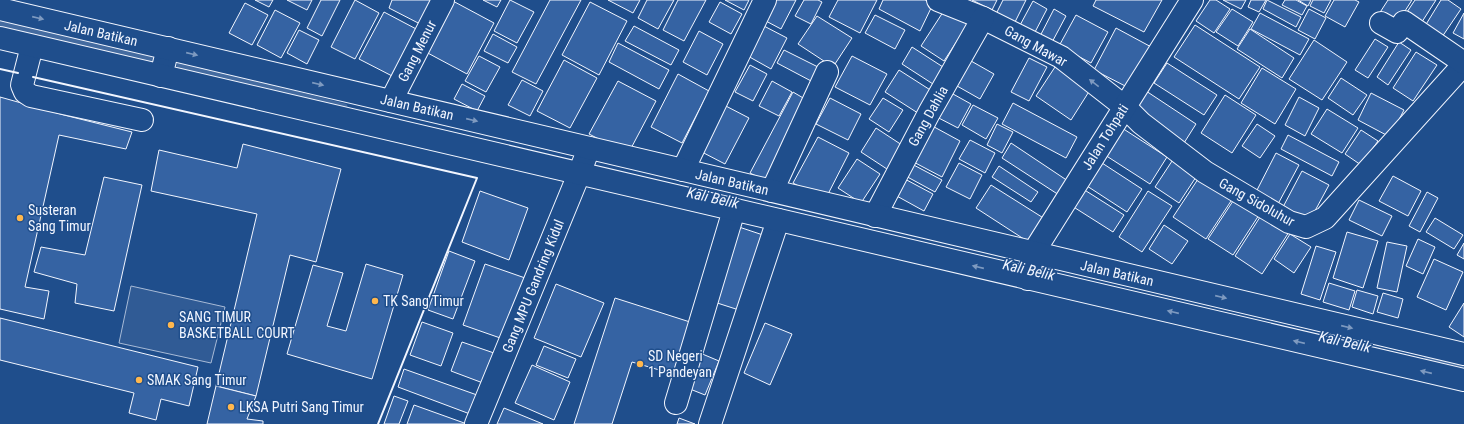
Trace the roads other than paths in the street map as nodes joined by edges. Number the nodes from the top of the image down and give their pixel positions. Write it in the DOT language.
graph roads {
  1 [pos="443,0"];
  2 [pos="765,0"];
  3 [pos="938,0"];
  4 [pos="1192,0"];
  5 [pos="0,9"];
  6 [pos="983,18"];
  7 [pos="1381,23"];
  8 [pos="0,38"];
  9 [pos="32,46"];
  10 [pos="168,48"];
  11 [pos="1464,63"];
  12 [pos="826,72"];
  13 [pos="161,76"];
  14 [pos="391,101"];
  15 [pos="1125,107"];
  16 [pos="142,120"];
  17 [pos="589,148"];
  18 [pos="683,170"];
  19 [pos="580,174"];
  20 [pos="772,191"];
  21 [pos="734,210"];
  22 [pos="875,216"];
  23 [pos="778,220"];
  24 [pos="1031,266"];
  25 [pos="1464,354"];
  26 [pos="1464,380"];
  27 [pos="676,403"];
  28 [pos="476,424"];
  29 [pos="710,424"];
  1 -- 14 [label="main road, Gang Menur"];
  2 -- 18 [label="main road"];
  3 -- 6 [label="main road, Gang Mawar"];
  4 -- 15 [label="main road, Jalan Tohpati"];
  5 -- 10 [label="main road, Jalan Batikan, one-way"];
  15 -- 6 [label="main road, Gang Mawar, one-way"];
  6 -- 22 [label="main road, Gang Dahlia"];
  7 -- 11 [label="main road"];
  8 -- 9 [label="main road, Jalan Batikan"];
  9 -- 13 [label="main road, Jalan Batikan"];
  9 -- 16 [label="main road"];
  10 -- 13 [label="main road"];
  10 -- 14 [label="main road, Jalan Batikan, one-way"];
  11 -- 15 [label="main road, Gang Sidoluhur"];
  12 -- 20 [label="main road"];
  13 -- 19 [label="main road, Jalan Batikan"];
  14 -- 17 [label="main road, Jalan Batikan, one-way"];
  15 -- 24 [label="main road, Jalan Tohpati"];
  17 -- 18 [label="main road, Jalan Batikan"];
  17 -- 19 [label="main road, Gang MPU Gandring Kidul"];
  18 -- 20 [label="main road, Jalan Batikan"];
  19 -- 21 [label="main road, Jalan Batikan"];
  19 -- 28 [label="main road, Gang MPU Gandring Kidul"];
  20 -- 22 [label="main road, Jalan Batikan"];
  21 -- 23 [label="main road, Jalan Batikan"];
  21 -- 27 [label="main road"];
  22 -- 24 [label="main road, Jalan Batikan"];
  24 -- 23 [label="main road, Jalan Batikan, one-way"];
  23 -- 29 [label="main road"];
  24 -- 25 [label="main road, Jalan Batikan, one-way"];
  26 -- 24 [label="main road, Jalan Batikan, one-way"];
}
